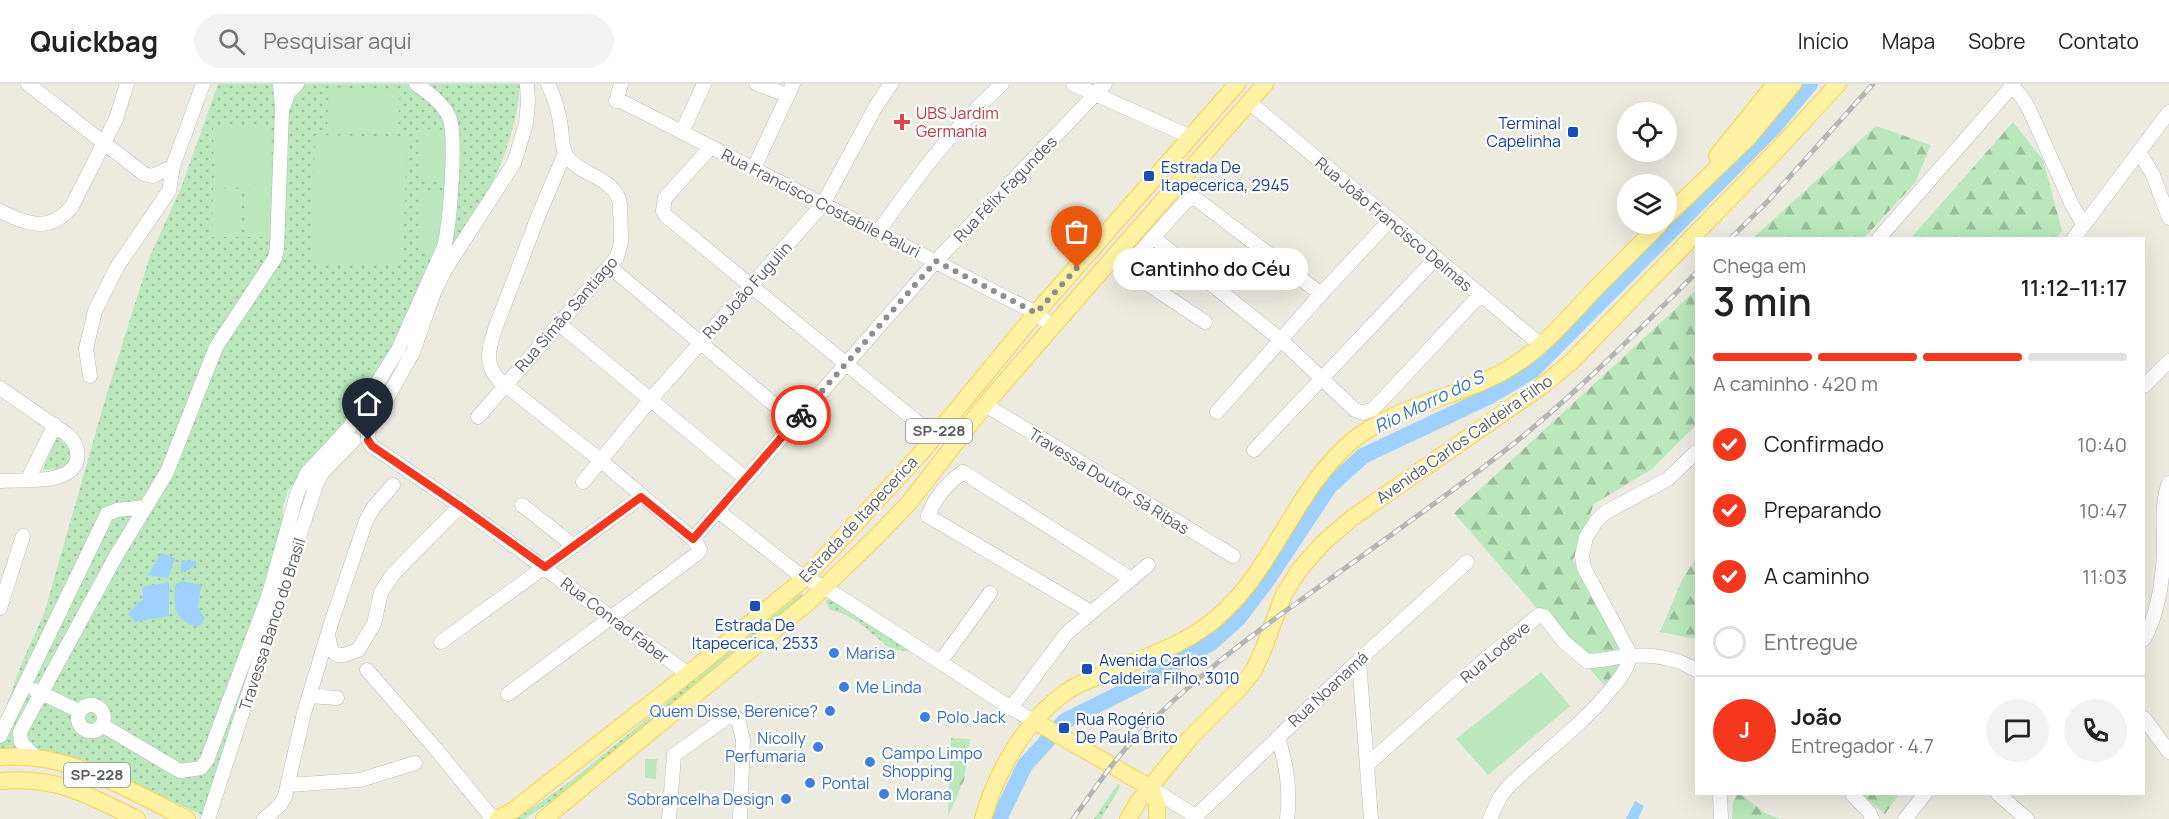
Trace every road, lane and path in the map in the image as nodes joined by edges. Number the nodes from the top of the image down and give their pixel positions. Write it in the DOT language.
graph roads {
  1 [pos="28,84"];
  2 [pos="127,84"];
  3 [pos="203,84"];
  4 [pos="280,84"];
  5 [pos="297,84"];
  6 [pos="527,84"];
  7 [pos="548,84"];
  8 [pos="621,84"];
  9 [pos="704,84"];
  10 [pos="758,84"];
  11 [pos="1002,84"];
  12 [pos="1073,84"];
  13 [pos="1237,84"];
  14 [pos="1265,84"];
  15 [pos="1775,84"];
  16 [pos="1793,84"];
  17 [pos="1838,84"];
  18 [pos="419,85"];
  19 [pos="886,85"];
  20 [pos="2013,85"];
  21 [pos="1101,89"];
  22 [pos="790,90"];
  23 [pos="1249,102"];
  24 [pos="282,110"];
  25 [pos="2169,112"];
  26 [pos="682,132"];
  27 [pos="1191,137"];
  28 [pos="104,143"];
  29 [pos="711,147"];
  30 [pos="564,153"];
  31 [pos="2140,153"];
  32 [pos="173,166"];
  33 [pos="754,168"];
  34 [pos="1687,196"];
  35 [pos="823,204"];
  36 [pos="1677,206"];
  37 [pos="0,211"];
  38 [pos="2169,218"];
  39 [pos="1390,220"];
  40 [pos="2084,225"];
  41 [pos="878,232"];
  42 [pos="1650,234"];
  43 [pos="1881,237"];
  44 [pos="2075,237"];
  45 [pos="1154,238"];
  46 [pos="1436,258"];
  47 [pos="1112,260"];
  48 [pos="936,261"];
  49 [pos="1132,261"];
  50 [pos="610,267"];
  51 [pos="751,287"];
  52 [pos="1321,294"];
  53 [pos="1480,295"];
  54 [pos="1036,313"];
  55 [pos="1205,322"];
  56 [pos="558,323"];
  57 [pos="1052,326"];
  58 [pos="1281,340"];
  59 [pos="700,343"];
  60 [pos="1541,345"];
  61 [pos="2169,361"];
  62 [pos="845,365"];
  63 [pos="90,376"];
  64 [pos="1322,378"];
  65 [pos="506,385"];
  66 [pos="2145,385"];
  67 [pos="0,388"];
  68 [pos="650,400"];
  69 [pos="985,405"];
  70 [pos="1217,412"];
  71 [pos="478,417"];
  72 [pos="795,422"];
  73 [pos="55,425"];
  74 [pos="963,433"];
  75 [pos="934,436"];
  76 [pos="361,440"];
  77 [pos="1254,450"];
  78 [pos="1695,453"];
  79 [pos="600,460"];
  80 [pos="746,478"];
  81 [pos="28,479"];
  82 [pos="0,481"];
  83 [pos="583,483"];
  84 [pos="2169,483"];
  85 [pos="393,485"];
  86 [pos="641,497"];
  87 [pos="522,505"];
  88 [pos="460,506"];
  89 [pos="146,507"];
  90 [pos="718,511"];
  91 [pos="23,536"];
  92 [pos="693,539"];
  93 [pos="574,546"];
  94 [pos="1233,556"];
  95 [pos="1467,562"];
  96 [pos="1148,565"];
  97 [pos="545,567"];
  98 [pos="806,577"];
  99 [pos="1131,579"];
  100 [pos="825,588"];
  101 [pos="990,593"];
  102 [pos="0,608"];
  103 [pos="1091,612"];
  104 [pos="612,617"];
  105 [pos="328,633"];
  106 [pos="2145,636"];
  107 [pos="441,642"];
  108 [pos="1629,655"];
  109 [pos="1359,660"];
  110 [pos="941,662"];
  111 [pos="367,670"];
  112 [pos="1695,670"];
  113 [pos="688,674"];
  114 [pos="24,687"];
  115 [pos="42,692"];
  116 [pos="508,694"];
  117 [pos="309,696"];
  118 [pos="337,698"];
  119 [pos="1015,710"];
  120 [pos="2145,719"];
  121 [pos="1036,722"];
  122 [pos="0,736"];
  123 [pos="1278,737"];
  124 [pos="1016,744"];
  125 [pos="2169,752"];
  126 [pos="0,757"];
  127 [pos="35,757"];
  128 [pos="415,763"];
  129 [pos="1368,764"];
  130 [pos="0,781"];
  131 [pos="289,785"];
  132 [pos="1151,788"];
  133 [pos="1720,795"];
  134 [pos="1853,795"];
  135 [pos="1924,795"];
  136 [pos="1999,795"];
  137 [pos="1194,817"];
  138 [pos="137,819"];
  139 [pos="188,819"];
  140 [pos="208,819"];
  141 [pos="264,819"];
  142 [pos="493,819"];
  143 [pos="498,819"];
  144 [pos="544,819"];
  145 [pos="669,819"];
  146 [pos="740,819"];
  147 [pos="983,819"];
  148 [pos="1128,819"];
  149 [pos="1157,819"];
  150 [pos="1287,819"];
  151 [pos="1371,819"];
  152 [pos="1490,819"];
  153 [pos="1720,819"];
  154 [pos="1872,819"];
  155 [pos="1905,819"];
  156 [pos="2027,819"];
  1 -- 28 [label="street"];
  2 -- 28 [label="street"];
  3 -- 32 [label="street"];
  4 -- 24 [label="street"];
  5 -- 24 [label="street"];
  6 -- 76 [label="street"];
  7 -- 30 [label="street"];
  8 -- 26 [label="street, Rua Francisco Costabile Paluri"];
  9 -- 26 [label="street"];
  10 -- 22 [label="street"];
  11 -- 41 [label="street"];
  12 -- 21 [label="street"];
  13 -- 27 [label="main road, Estrada de Itapecerica / SP-228"];
  14 -- 23 [label="main road, Estrada de Itapecerica / SP-228"];
  15 -- 34 [label="main road"];
  16 -- 34 [label="main road"];
  17 -- 132 [label="main road, Avenida Carlos Caldeira Filho"];
  18 -- 115 [label="street"];
  19 -- 35 [label="street, Rua João Fugulin"];
  20 -- 40 [label="street"];
  20 -- 43 [label="street"];
  21 -- 27 [label="street"];
  21 -- 48 [label="street, Rua Félix Fagundes"];
  22 -- 33 [label="street"];
  23 -- 39 [label="street, Rua João Francisco Delmas"];
  23 -- 47 [label="main road, Estrada de Itapecerica / SP-228"];
  24 -- 89 [label="street"];
  25 -- 31 [label="street"];
  26 -- 29 [label="street, Rua Francisco Costabile Paluri"];
  27 -- 54 [label="main road, Estrada de Itapecerica / SP-228"];
  28 -- 32 [label="street"];
  28 -- 37 [label="street"];
  29 -- 33 [label="street, Rua Francisco Costabile Paluri"];
  29 -- 51 [label="street"];
  30 -- 50 [label="street, Rua Simão Santiago"];
  30 -- 65 [label="street"];
  31 -- 38 [label="street"];
  31 -- 40 [label="street"];
  32 -- 63 [label="street"];
  33 -- 35 [label="street, Rua Francisco Costabile Paluri"];
  34 -- 36 [label="main road"];
  35 -- 41 [label="street, Rua Francisco Costabile Paluri"];
  35 -- 51 [label="street, Rua João Fugulin"];
  39 -- 46 [label="street, Rua João Francisco Delmas"];
  39 -- 52 [label="street"];
  40 -- 44 [label="street"];
  41 -- 48 [label="street, Rua Francisco Costabile Paluri"];
  42 -- 60 [label="main road, Avenida Carlos Caldeira Filho"];
  45 -- 49 [label="street"];
  45 -- 52 [label="street"];
  45 -- 58 [label="street"];
  46 -- 53 [label="street, Rua João Francisco Delmas"];
  46 -- 64 [label="street"];
  47 -- 55 [label="street"];
  47 -- 57 [label="main road, Estrada de Itapecerica / SP-228"];
  48 -- 54 [label="street, Rua Francisco Costabile Paluri"];
  48 -- 62 [label="street, Rua Félix Fagundes"];
  50 -- 56 [label="street, Rua Simão Santiago"];
  50 -- 59 [label="street"];
  51 -- 59 [label="street, Rua João Fugulin"];
  51 -- 62 [label="street"];
  52 -- 58 [label="street"];
  53 -- 60 [label="street, Rua João Francisco Delmas"];
  53 -- 64 [label="street"];
  54 -- 57 [label="street, Rua Francisco Costabile Paluri"];
  54 -- 74 [label="main road"];
  54 -- 75 [label="main road, Estrada de Itapecerica / SP-228"];
  56 -- 65 [label="street, Rua Simão Santiago"];
  56 -- 68 [label="street"];
  57 -- 69 [label="main road, Estrada de Itapecerica / SP-228"];
  58 -- 64 [label="street"];
  58 -- 70 [label="street"];
  59 -- 68 [label="street, Rua João Fugulin"];
  59 -- 72 [label="street"];
  60 -- 121 [label="main road, Avenida Carlos Caldeira Filho"];
  61 -- 66 [label="street"];
  62 -- 72 [label="street, Rua Félix Fagundes"];
  62 -- 75 [label="street"];
  64 -- 77 [label="street"];
  65 -- 71 [label="street, Rua Simão Santiago"];
  65 -- 79 [label="street"];
  67 -- 73 [label="street"];
  68 -- 79 [label="street, Rua João Fugulin"];
  68 -- 80 [label="street"];
  69 -- 74 [label="main road, Estrada de Itapecerica / SP-228"];
  69 -- 94 [label="street, Travessa Doutor Sá Ribas"];
  72 -- 80 [label="street, Rua Félix Fagundes"];
  73 -- 81 [label="street"];
  73 -- 81 [label="street"];
  74 -- 100 [label="main road, Estrada de Itapecerica / SP-228"];
  75 -- 98 [label="main road, Estrada de Itapecerica / SP-228"];
  76 -- 88 [label="street, Rua Conrad Faber"];
  76 -- 140 [label="street, Travessa Banco do Brasil"];
  78 -- 108 [label="street"];
  79 -- 83 [label="street, Rua João Fugulin"];
  79 -- 86 [label="street"];
  80 -- 90 [label="street, Rua Félix Fagundes"];
  81 -- 82 [label="street"];
  84 -- 106 [label="street"];
  85 -- 105 [label="street"];
  86 -- 92 [label="street"];
  86 -- 93 [label="street"];
  87 -- 93 [label="street"];
  88 -- 97 [label="street, Rua Conrad Faber"];
  88 -- 105 [label="street"];
  89 -- 114 [label="street"];
  89 -- 115 [label="street"];
  90 -- 92 [label="street, Rua Félix Fagundes"];
  90 -- 98 [label="street"];
  91 -- 102 [label="street"];
  92 -- 104 [label="street"];
  93 -- 97 [label="street"];
  95 -- 109 [label="street, Rua Noanamá"];
  96 -- 99 [label="street"];
  97 -- 104 [label="street, Rua Conrad Faber"];
  97 -- 107 [label="street"];
  98 -- 100 [label="street"];
  98 -- 113 [label="main road, Estrada de Itapecerica / SP-228"];
  99 -- 103 [label="street"];
  99 -- 103 [label="street"];
  100 -- 110 [label="street"];
  100 -- 144 [label="main road, Estrada de Itapecerica / SP-228"];
  101 -- 110 [label="street"];
  103 -- 119 [label="street"];
  104 -- 113 [label="street, Rua Conrad Faber"];
  104 -- 116 [label="street"];
  105 -- 117 [label="street"];
  108 -- 112 [label="street"];
  108 -- 129 [label="street, Rua Lodeve"];
  108 -- 152 [label="street"];
  109 -- 123 [label="street, Rua Noanamá"];
  109 -- 129 [label="street"];
  110 -- 119 [label="street"];
  111 -- 142 [label="street"];
  113 -- 143 [label="main road, Estrada de Itapecerica / SP-228"];
  114 -- 115 [label="street"];
  114 -- 122 [label="street"];
  115 -- 127 [label="street"];
  117 -- 118 [label="street"];
  117 -- 131 [label="street"];
  119 -- 121 [label="street"];
  119 -- 124 [label="street"];
  120 -- 125 [label="street"];
  121 -- 124 [label="main road, Avenida Carlos Caldeira Filho"];
  121 -- 132 [label="main road"];
  123 -- 137 [label="street, Rua Noanamá"];
  123 -- 150 [label="street"];
  124 -- 147 [label="main road, Avenida Carlos Caldeira Filho"];
  126 -- 127 [label="main road, SP-228"];
  127 -- 139 [label="main road, SP-228"];
  128 -- 131 [label="street"];
  129 -- 151 [label="street"];
  130 -- 138 [label="main road, SP-228"];
  131 -- 141 [label="street"];
  132 -- 137 [label="street"];
  132 -- 148 [label="main road, Avenida Carlos Caldeira Filho"];
  132 -- 149 [label="main road"];
  133 -- 153 [label="street"];
  134 -- 154 [label="street"];
  135 -- 155 [label="street"];
  136 -- 156 [label="street"];
  145 -- 146 [label="street"];
}
